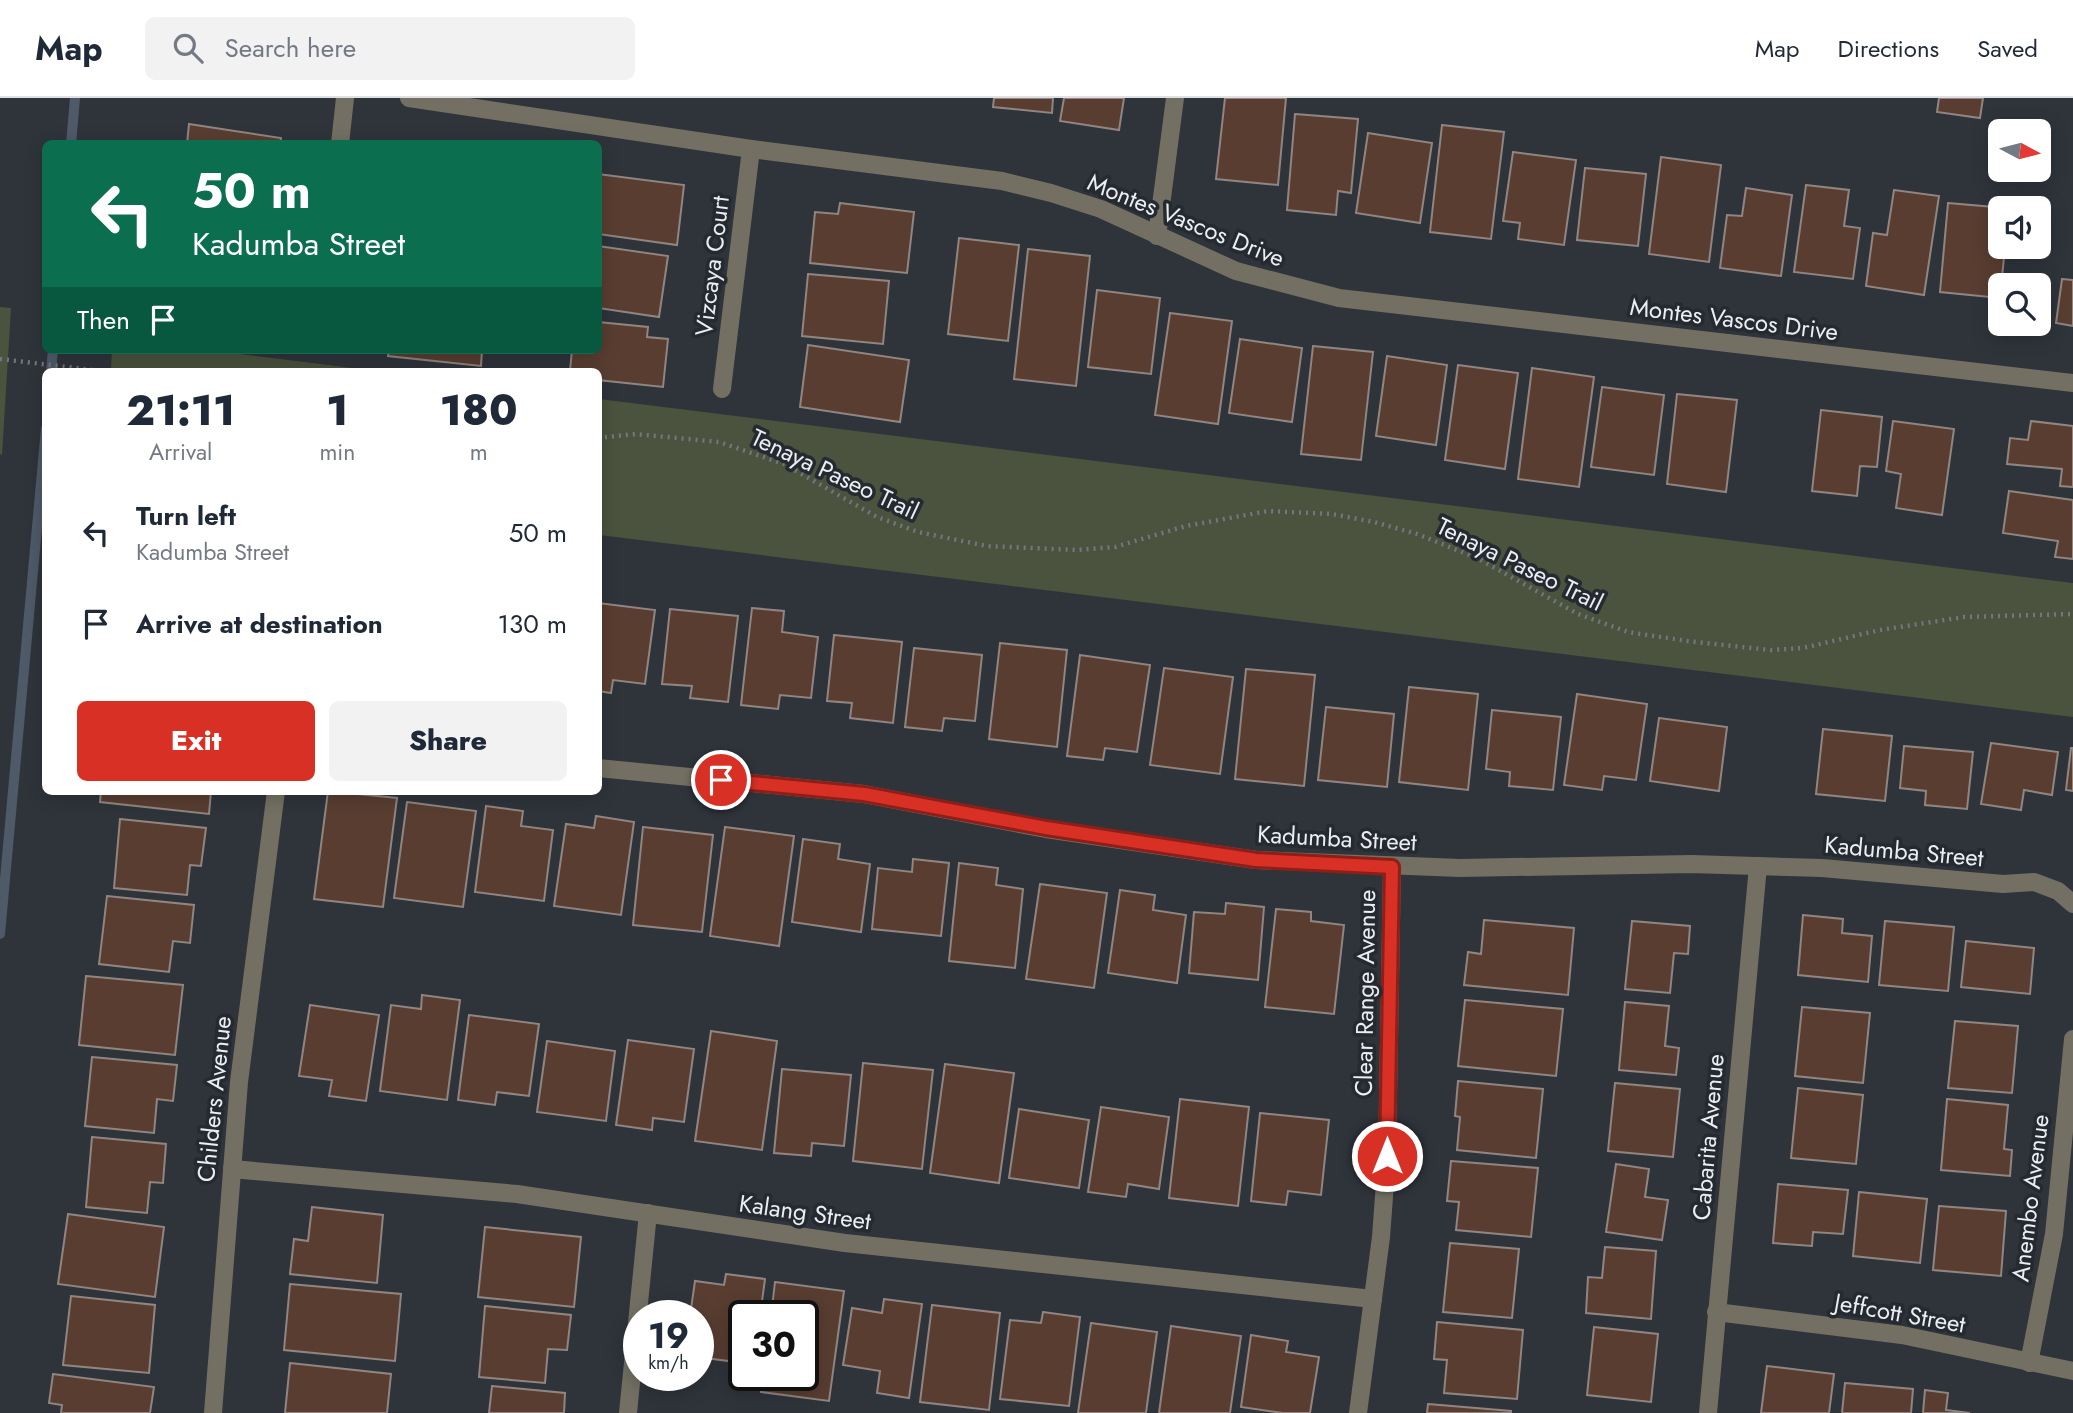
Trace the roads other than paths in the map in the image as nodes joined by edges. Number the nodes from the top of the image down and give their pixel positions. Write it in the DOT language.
graph roads {
  1 [pos="345,98"];
  2 [pos="410,98"];
  3 [pos="1175,98"];
  4 [pos="340,140"];
  5 [pos="751,149"];
  6 [pos="1157,236"];
  7 [pos="2073,383"];
  8 [pos="722,389"];
  9 [pos="602,768"];
  10 [pos="275,795"];
  11 [pos="1758,866"];
  12 [pos="1392,867"];
  13 [pos="2073,904"];
  14 [pos="2073,1039"];
  15 [pos="232,1169"];
  16 [pos="648,1213"];
  17 [pos="1373,1299"];
  18 [pos="1716,1312"];
  19 [pos="2029,1363"];
  20 [pos="2073,1371"];
  21 [pos="213,1413"];
  22 [pos="628,1413"];
  23 [pos="1358,1413"];
  24 [pos="1709,1413"];
  1 -- 4 [label="street"];
  2 -- 5 [label="street, Montes Vascos Drive"];
  3 -- 6 [label="street"];
  5 -- 6 [label="street, Montes Vascos Drive"];
  5 -- 8 [label="street, Vizcaya Court"];
  6 -- 7 [label="street, Montes Vascos Drive"];
  9 -- 12 [label="street, Kadumba Street"];
  10 -- 15 [label="street, Childers Avenue"];
  11 -- 12 [label="street, Kadumba Street"];
  11 -- 13 [label="street, Kadumba Street"];
  11 -- 18 [label="street, Cabarita Avenue"];
  12 -- 17 [label="street, Clear Range Avenue"];
  14 -- 19 [label="street, Anembo Avenue"];
  15 -- 16 [label="street, Kalang Street"];
  15 -- 21 [label="street, Childers Avenue"];
  16 -- 17 [label="street, Kalang Street"];
  16 -- 22 [label="street"];
  17 -- 23 [label="street, Clear Range Avenue"];
  18 -- 19 [label="street, Jeffcott Street"];
  18 -- 24 [label="street, Cabarita Avenue"];
  19 -- 20 [label="street, Jeffcott Street"];
}
